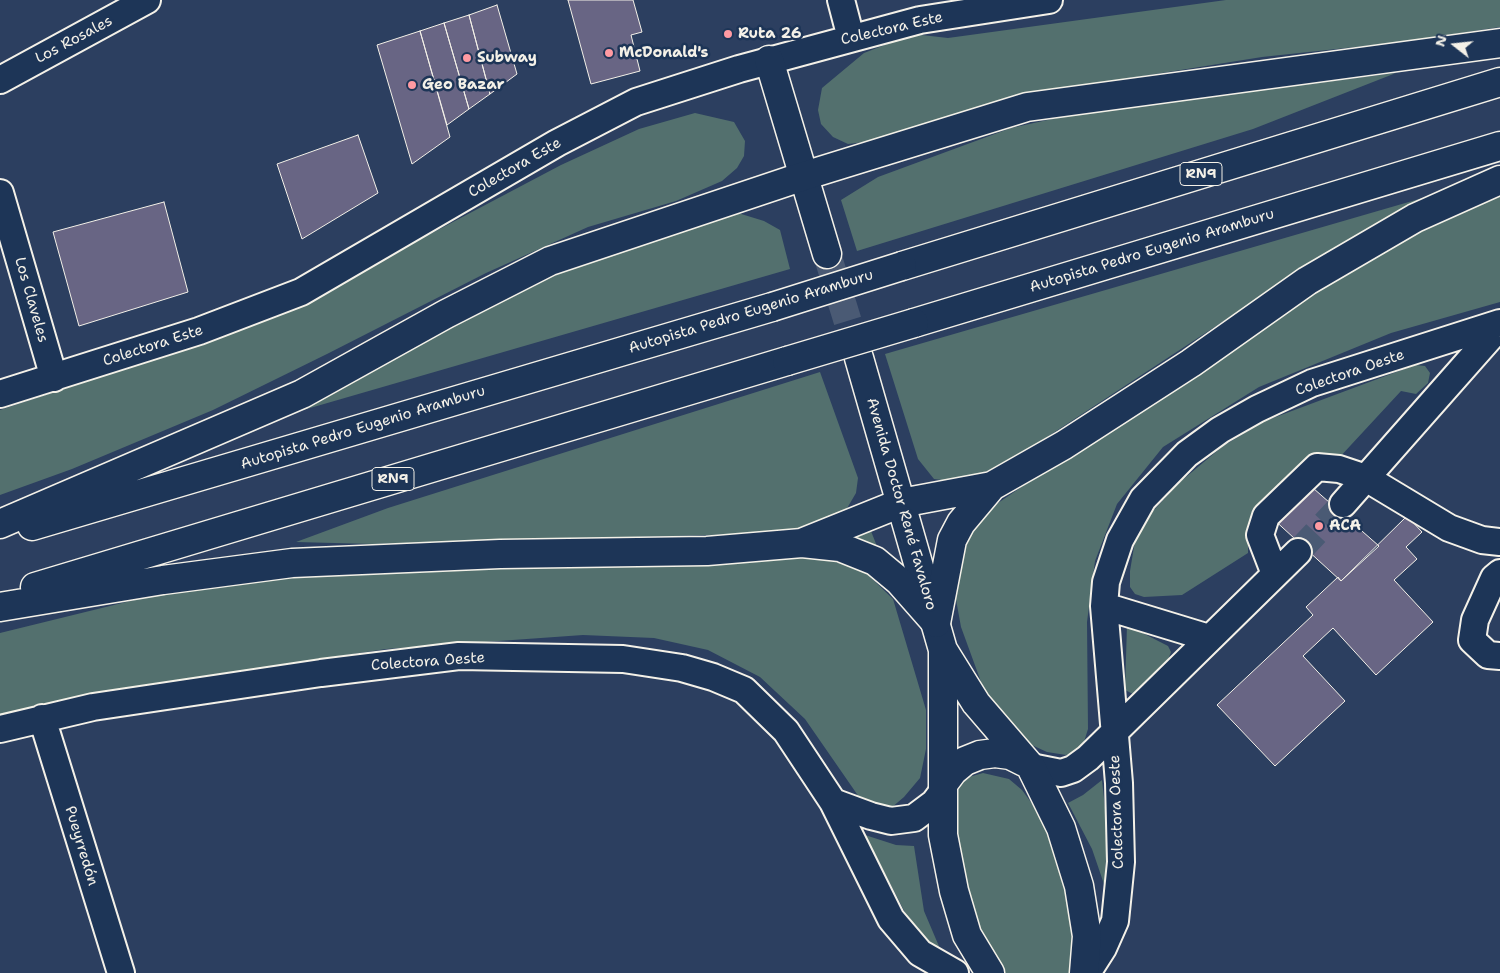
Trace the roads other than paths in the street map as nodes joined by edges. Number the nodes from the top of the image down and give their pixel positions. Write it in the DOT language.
graph roads {
  1 [pos="148,0"];
  2 [pos="841,0"];
  3 [pos="1049,0"];
  4 [pos="908,11"];
  5 [pos="851,38"];
  6 [pos="1500,43"];
  7 [pos="769,60"];
  8 [pos="0,80"];
  9 [pos="1500,82"];
  10 [pos="1500,146"];
  11 [pos="804,176"];
  12 [pos="1500,180"];
  13 [pos="0,193"];
  14 [pos="827,254"];
  15 [pos="1500,325"];
  16 [pos="859,358"];
  17 [pos="54,378"];
  18 [pos="0,394"];
  19 [pos="1366,478"];
  20 [pos="992,486"];
  21 [pos="902,503"];
  22 [pos="1343,504"];
  23 [pos="0,524"];
  24 [pos="0,536"];
  25 [pos="1500,542"];
  26 [pos="802,543"];
  27 [pos="1298,552"];
  28 [pos="1500,573"];
  29 [pos="1275,574"];
  30 [pos="0,597"];
  31 [pos="1104,606"];
  32 [pos="0,607"];
  33 [pos="936,623"];
  34 [pos="1209,638"];
  35 [pos="943,650"];
  36 [pos="1500,656"];
  37 [pos="42,718"];
  38 [pos="0,729"];
  39 [pos="1113,733"];
  40 [pos="1027,764"];
  41 [pos="944,787"];
  42 [pos="833,802"];
  43 [pos="121,973"];
  44 [pos="955,973"];
  45 [pos="990,973"];
  46 [pos="1085,973"];
  1 -- 8 [label="street, Los Rosales"];
  2 -- 5 [label="street"];
  3 -- 4 [label="street, Colectora Este"];
  4 -- 5 [label="street, Colectora Este"];
  5 -- 7 [label="street, Colectora Este"];
  6 -- 11 [label="main road"];
  7 -- 11 [label="main road"];
  7 -- 17 [label="street, Colectora Este"];
  9 -- 24 [label="main road, Autopista Pedro Eugenio Aramburu / RN9, bridge"];
  10 -- 30 [label="main road, Autopista Pedro Eugenio Aramburu / RN9, bridge"];
  11 -- 14 [label="main road"];
  11 -- 23 [label="main road"];
  12 -- 20 [label="main road"];
  13 -- 17 [label="street, Los Claveles"];
  15 -- 19 [label="street"];
  15 -- 31 [label="street, Colectora Oeste"];
  16 -- 21 [label="main road, Avenida Doctor René Favaloro"];
  17 -- 18 [label="street, Colectora Este"];
  19 -- 22 [label="street"];
  19 -- 25 [label="street"];
  19 -- 29 [label="street"];
  20 -- 21 [label="main road"];
  20 -- 33 [label="main road"];
  21 -- 26 [label="main road"];
  21 -- 33 [label="main road, Avenida Doctor René Favaloro"];
  26 -- 32 [label="main road"];
  26 -- 33 [label="main road"];
  27 -- 29 [label="street"];
  28 -- 36 [label="street"];
  29 -- 34 [label="street"];
  31 -- 34 [label="street"];
  31 -- 39 [label="street, Colectora Oeste"];
  33 -- 35 [label="main road, Avenida Doctor René Favaloro"];
  34 -- 39 [label="street"];
  35 -- 40 [label="main road, Avenida Doctor René Favaloro"];
  35 -- 41 [label="main road, Avenida Doctor René Favaloro"];
  37 -- 38 [label="street, Colectora Oeste"];
  37 -- 42 [label="street, Colectora Oeste"];
  37 -- 43 [label="street, Pueyrredón"];
  39 -- 40 [label="street, Colectora Oeste"];
  39 -- 46 [label="street, Colectora Oeste"];
  40 -- 41 [label="main road"];
  40 -- 46 [label="main road, Avenida Doctor René Favaloro"];
  41 -- 42 [label="street"];
  41 -- 45 [label="main road, Avenida Doctor René Favaloro"];
  42 -- 44 [label="street, Colectora Oeste"];
}
